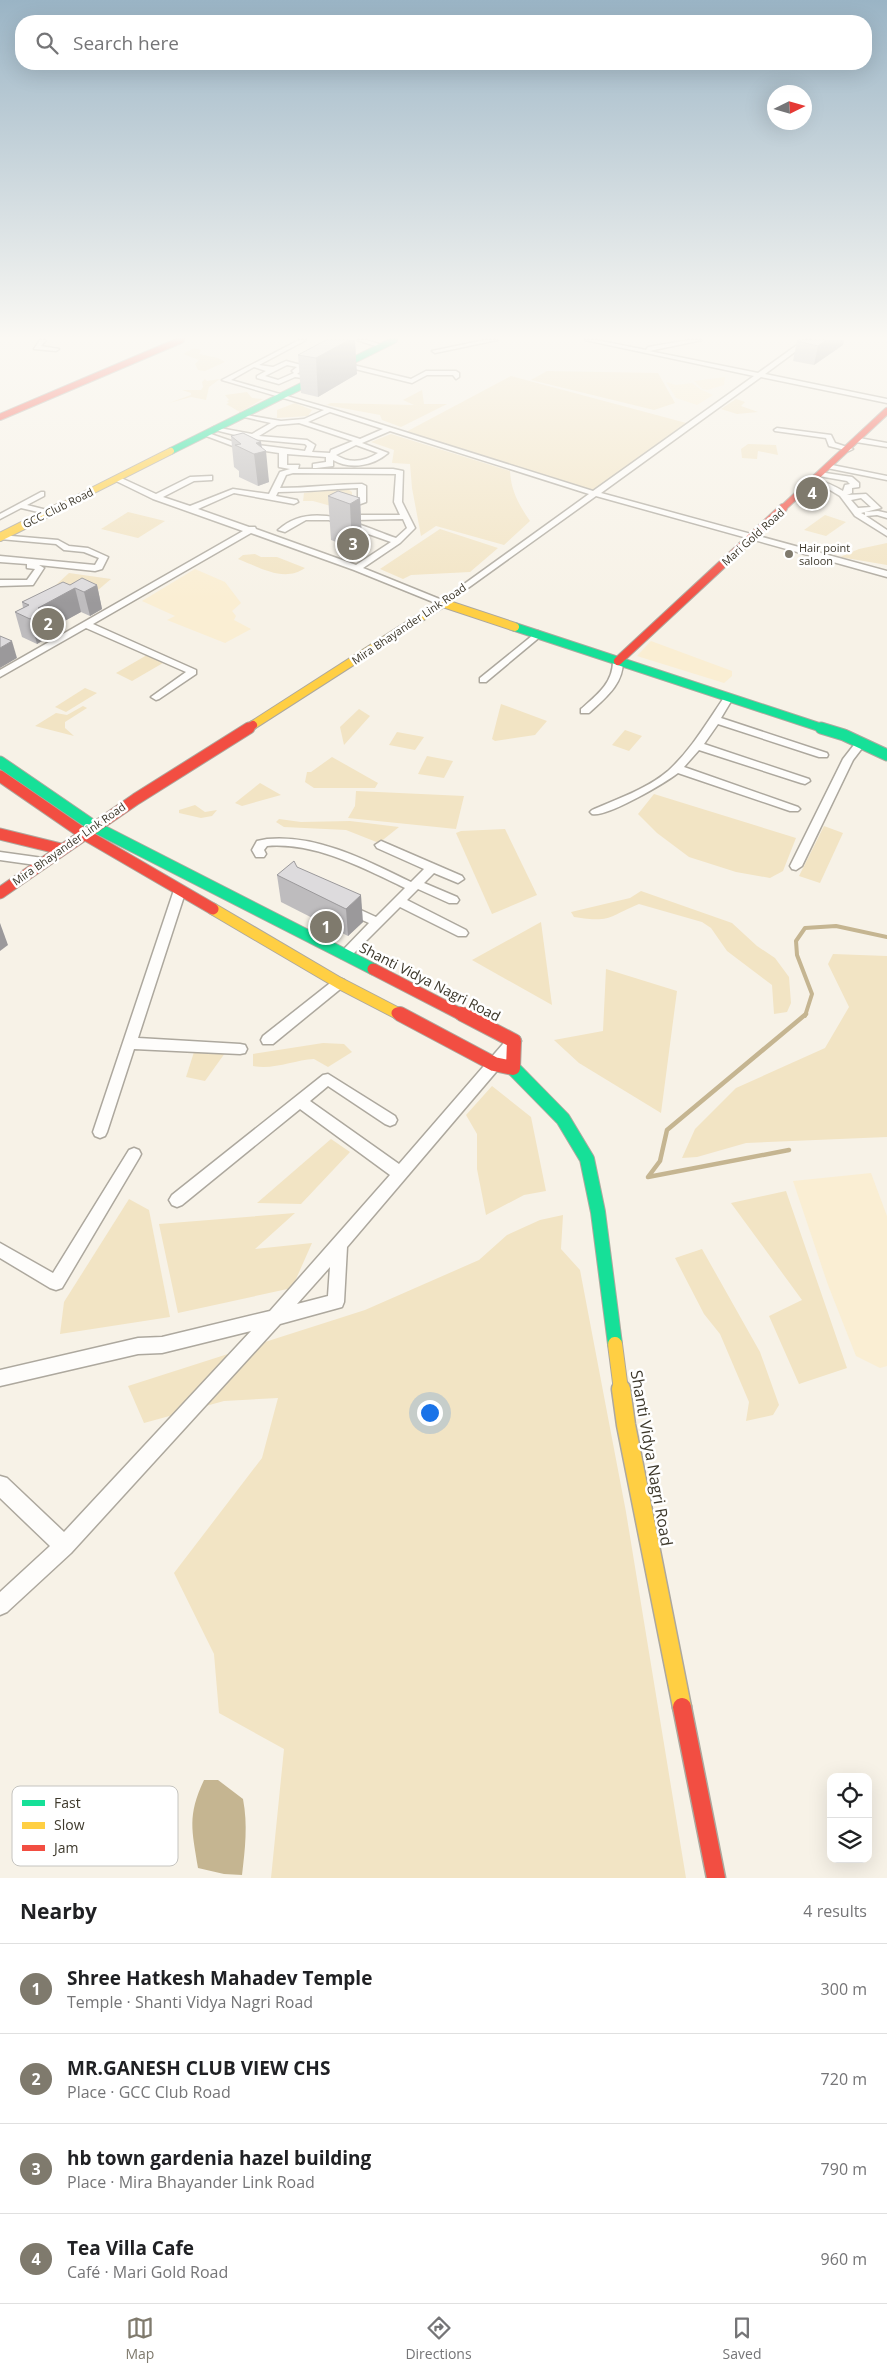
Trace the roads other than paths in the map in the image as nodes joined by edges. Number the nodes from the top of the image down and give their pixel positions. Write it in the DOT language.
graph roads {
  1 [pos="218,428"];
  2 [pos="269,428"];
  3 [pos="317,428"];
  4 [pos="385,428"];
  5 [pos="685,428"];
  6 [pos="871,428"];
  7 [pos="389,429"];
  8 [pos="777,430"];
  9 [pos="210,432"];
  10 [pos="860,438"];
  11 [pos="272,439"];
  12 [pos="223,441"];
  13 [pos="358,442"];
  14 [pos="886,444"];
  15 [pos="265,448"];
  16 [pos="849,449"];
  17 [pos="283,452"];
  18 [pos="308,454"];
  19 [pos="826,470"];
  20 [pos="209,478"];
  21 [pos="887,478"];
  22 [pos="116,479"];
  23 [pos="813,482"];
  24 [pos="592,493"];
  25 [pos="41,494"];
  26 [pos="275,494"];
  27 [pos="844,496"];
  28 [pos="156,497"];
  29 [pos="294,502"];
  30 [pos="21,506"];
  31 [pos="191,509"];
  32 [pos="48,513"];
  33 [pos="858,513"];
  34 [pos="887,516"];
  35 [pos="406,517"];
  36 [pos="0,518"];
  37 [pos="252,529"];
  38 [pos="282,530"];
  39 [pos="887,534"];
  40 [pos="0,537"];
  41 [pos="753,537"];
  42 [pos="397,541"];
  43 [pos="67,548"];
  44 [pos="1,564"];
  45 [pos="51,564"];
  46 [pos="357,568"];
  47 [pos="887,574"];
  48 [pos="0,583"];
  49 [pos="443,603"];
  50 [pos="86,624"];
  51 [pos="538,634"];
  52 [pos="618,661"];
  53 [pos="0,674"];
  54 [pos="483,680"];
  55 [pos="156,698"];
  56 [pos="728,698"];
  57 [pos="585,711"];
  58 [pos="716,720"];
  59 [pos="861,743"];
  60 [pos="696,745"];
  61 [pos="823,755"];
  62 [pos="887,755"];
  63 [pos="0,762"];
  64 [pos="675,768"];
  65 [pos="0,776"];
  66 [pos="21,776"];
  67 [pos="805,781"];
  68 [pos="10,783"];
  69 [pos="56,800"];
  70 [pos="45,807"];
  71 [pos="794,809"];
  72 [pos="596,812"];
  73 [pos="95,827"];
  74 [pos="0,834"];
  75 [pos="84,834"];
  76 [pos="382,845"];
  77 [pos="61,849"];
  78 [pos="260,854"];
  79 [pos="0,856"];
  80 [pos="43,862"];
  81 [pos="796,866"];
  82 [pos="432,868"];
  83 [pos="458,879"];
  84 [pos="415,886"];
  85 [pos="180,890"];
  86 [pos="0,893"];
  87 [pos="453,900"];
  88 [pos="398,901"];
  89 [pos="332,902"];
  90 [pos="377,922"];
  91 [pos="462,933"];
  92 [pos="345,955"];
  93 [pos="339,983"];
  94 [pos="268,1040"];
  95 [pos="514,1041"];
  96 [pos="128,1042"];
  97 [pos="240,1049"];
  98 [pos="494,1064"];
  99 [pos="513,1068"];
  100 [pos="300,1101"];
  101 [pos="390,1120"];
  102 [pos="100,1132"];
  103 [pos="134,1154"];
  104 [pos="401,1174"];
  105 [pos="177,1200"];
  106 [pos="339,1245"];
  107 [pos="0,1250"];
  108 [pos="275,1316"];
  109 [pos="0,1378"];
  110 [pos="0,1485"];
  111 [pos="64,1546"];
  112 [pos="0,1605"];
  113 [pos="716,1878"];
  1 -- 9 [label="street, GCC Club Road"];
  2 -- 9 [label="street"];
  3 -- 13 [label="street"];
  4 -- 7 [label="street"];
  5 -- 24 [label="street, Mira Bhayander Link Road"];
  6 -- 10 [label="street, Mari Gold Road"];
  7 -- 13 [label="street"];
  7 -- 24 [label="street"];
  8 -- 16 [label="street"];
  9 -- 12 [label="street"];
  9 -- 22 [label="street, GCC Club Road"];
  10 -- 14 [label="street"];
  10 -- 16 [label="street, Mari Gold Road"];
  11 -- 12 [label="street"];
  11 -- 15 [label="street"];
  11 -- 18 [label="street"];
  12 -- 15 [label="street"];
  13 -- 13 [label="street"];
  15 -- 17 [label="street"];
  16 -- 19 [label="street, Mari Gold Road"];
  17 -- 18 [label="street"];
  17 -- 18 [label="street"];
  19 -- 21 [label="street"];
  19 -- 23 [label="street, Mari Gold Road"];
  19 -- 27 [label="street"];
  20 -- 28 [label="street"];
  22 -- 28 [label="street"];
  22 -- 32 [label="street, GCC Club Road"];
  23 -- 27 [label="street"];
  23 -- 41 [label="street, Mari Gold Road"];
  24 -- 41 [label="street"];
  24 -- 49 [label="street, Mira Bhayander Link Road"];
  25 -- 30 [label="street"];
  26 -- 29 [label="street"];
  26 -- 31 [label="street"];
  26 -- 35 [label="street"];
  26 -- 35 [label="street"];
  27 -- 33 [label="street"];
  27 -- 33 [label="street"];
  28 -- 31 [label="street"];
  30 -- 32 [label="street"];
  30 -- 36 [label="street"];
  31 -- 37 [label="street"];
  32 -- 40 [label="street, GCC Club Road"];
  33 -- 34 [label="street"];
  33 -- 39 [label="street"];
  35 -- 42 [label="street"];
  37 -- 46 [label="street"];
  37 -- 50 [label="street"];
  38 -- 42 [label="street"];
  40 -- 43 [label="street"];
  41 -- 47 [label="street"];
  41 -- 52 [label="street, Mari Gold Road"];
  42 -- 46 [label="street"];
  43 -- 45 [label="street"];
  43 -- 45 [label="street"];
  44 -- 45 [label="street"];
  44 -- 48 [label="street"];
  46 -- 49 [label="street"];
  49 -- 51 [label="street"];
  49 -- 73 [label="street, Mira Bhayander Link Road"];
  50 -- 53 [label="street"];
  50 -- 55 [label="street"];
  51 -- 52 [label="street"];
  51 -- 54 [label="street"];
  52 -- 56 [label="street"];
  52 -- 57 [label="street"];
  56 -- 58 [label="street"];
  56 -- 59 [label="street"];
  58 -- 60 [label="street"];
  58 -- 61 [label="street"];
  59 -- 62 [label="street"];
  59 -- 81 [label="street"];
  60 -- 64 [label="street"];
  60 -- 67 [label="street"];
  63 -- 66 [label="street, Shanti Vidya Nagri Road"];
  64 -- 71 [label="street"];
  64 -- 72 [label="street"];
  65 -- 68 [label="street"];
  66 -- 68 [label="street"];
  66 -- 69 [label="street, Shanti Vidya Nagri Road"];
  68 -- 70 [label="street"];
  69 -- 70 [label="street"];
  69 -- 73 [label="street, Shanti Vidya Nagri Road"];
  70 -- 75 [label="street"];
  73 -- 75 [label="street, Mira Bhayander Link Road"];
  73 -- 92 [label="street, Shanti Vidya Nagri Road"];
  74 -- 77 [label="street"];
  75 -- 77 [label="street, Mira Bhayander Link Road"];
  75 -- 85 [label="street"];
  76 -- 82 [label="street"];
  77 -- 80 [label="street, Mira Bhayander Link Road"];
  78 -- 84 [label="street"];
  79 -- 80 [label="street"];
  80 -- 86 [label="street, Mira Bhayander Link Road"];
  82 -- 83 [label="street"];
  82 -- 84 [label="street"];
  84 -- 87 [label="street"];
  84 -- 88 [label="street"];
  85 -- 93 [label="street"];
  85 -- 96 [label="street"];
  88 -- 90 [label="street"];
  88 -- 91 [label="street"];
  89 -- 90 [label="street"];
  90 -- 92 [label="street"];
  92 -- 95 [label="street, Shanti Vidya Nagri Road"];
  93 -- 94 [label="street"];
  93 -- 98 [label="street"];
  95 -- 98 [label="street"];
  95 -- 99 [label="street"];
  96 -- 97 [label="street"];
  96 -- 102 [label="street"];
  98 -- 99 [label="street"];
  98 -- 104 [label="street"];
  99 -- 113 [label="street, Shanti Vidya Nagri Road"];
  100 -- 101 [label="street"];
  100 -- 104 [label="street"];
  100 -- 105 [label="street"];
  103 -- 107 [label="street"];
  104 -- 106 [label="street"];
  106 -- 108 [label="street"];
  106 -- 108 [label="street"];
  108 -- 109 [label="street"];
  108 -- 111 [label="street"];
  110 -- 111 [label="street"];
  111 -- 112 [label="street"];
}
